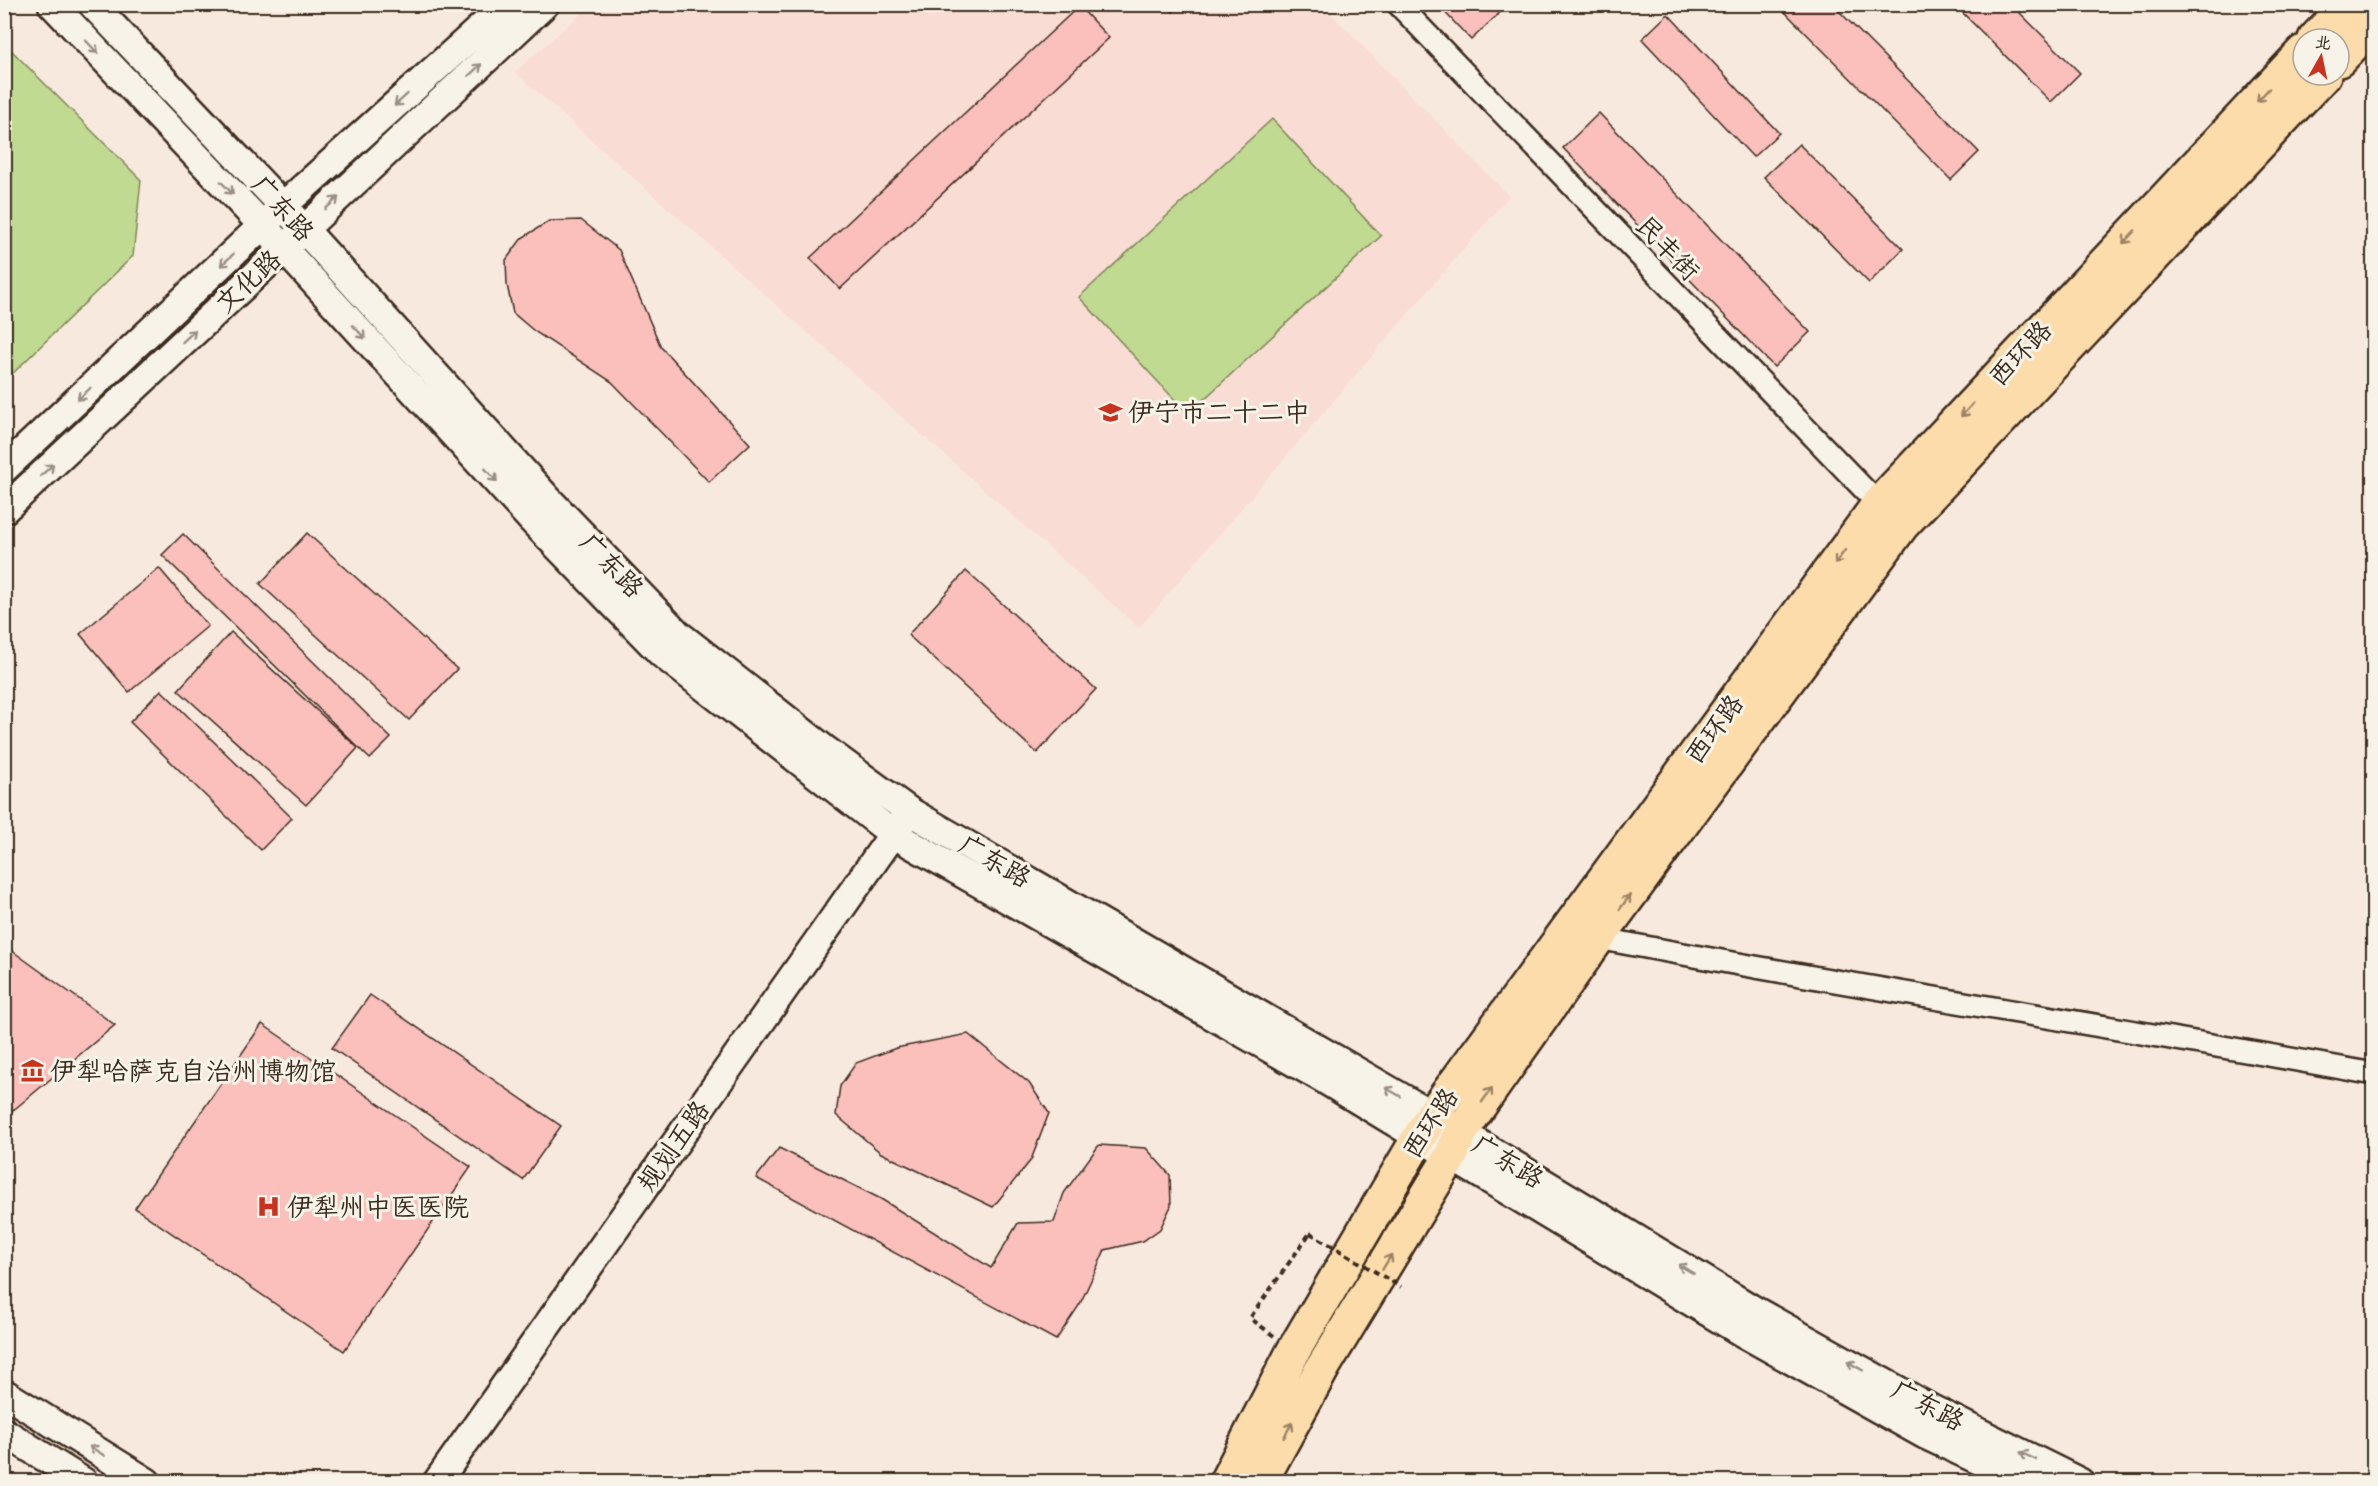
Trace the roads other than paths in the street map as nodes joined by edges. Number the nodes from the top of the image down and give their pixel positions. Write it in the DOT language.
graph roads {
  1 [pos="52,4"];
  2 [pos="92,4"];
  3 [pos="507,4"];
  4 [pos="545,4"];
  5 [pos="1398,4"];
  6 [pos="2348,4"];
  7 [pos="2373,23"];
  8 [pos="2326,27"];
  9 [pos="2351,47"];
  10 [pos="2291,65"];
  11 [pos="2312,87"];
  12 [pos="283,206"];
  13 [pos="263,226"];
  14 [pos="303,230"];
  15 [pos="283,249"];
  16 [pos="4,469"];
  17 [pos="4,510"];
  18 [pos="1890,515"];
  19 [pos="909,811"];
  20 [pos="893,834"];
  21 [pos="1598,938"];
  22 [pos="2373,1074"];
  23 [pos="1426,1126"];
  24 [pos="1456,1144"];
  25 [pos="4,1393"];
  26 [pos="4,1432"];
  27 [pos="84,1482"];
  28 [pos="147,1482"];
  29 [pos="437,1482"];
  30 [pos="1226,1482"];
  31 [pos="1260,1482"];
  32 [pos="2025,1482"];
  33 [pos="2080,1482"];
  1 -- 13 [label="street, 广东路, one-way"];
  2 -- 12 [label="street, 广东路"];
  3 -- 12 [label="street, 文化路, one-way"];
  14 -- 4 [label="street, 文化路, one-way"];
  5 -- 18 [label="street, 民丰街"];
  6 -- 8 [label="main road"];
  7 -- 9 [label="main road"];
  10 -- 18 [label="main road, 西环路, one-way"];
  11 -- 18 [label="main road, 西环路"];
  12 -- 13 [label="street, 文化路"];
  12 -- 14 [label="street, 广东路"];
  13 -- 15 [label="street, 广东路"];
  13 -- 16 [label="street, 文化路, one-way"];
  14 -- 15 [label="street, 文化路"];
  14 -- 19 [label="street, 广东路"];
  17 -- 15 [label="street, 文化路, one-way"];
  15 -- 20 [label="street, 广东路, one-way"];
  21 -- 18 [label="main road, 西环路, one-way"];
  18 -- 23 [label="main road, 西环路, one-way"];
  19 -- 20 [label="street, 规划五路"];
  23 -- 19 [label="street, 广东路, one-way"];
  20 -- 23 [label="street, 广东路"];
  20 -- 29 [label="street, 规划五路"];
  21 -- 22 [label="street"];
  24 -- 21 [label="main road, 西环路, one-way"];
  23 -- 24 [label="street, 广东路"];
  23 -- 30 [label="main road, 西环路"];
  31 -- 24 [label="main road, 西环路, one-way"];
  24 -- 32 [label="street, 广东路"];
  33 -- 24 [label="street, 广东路, one-way"];
  28 -- 25 [label="street, one-way"];
  26 -- 27 [label="street"];
}
